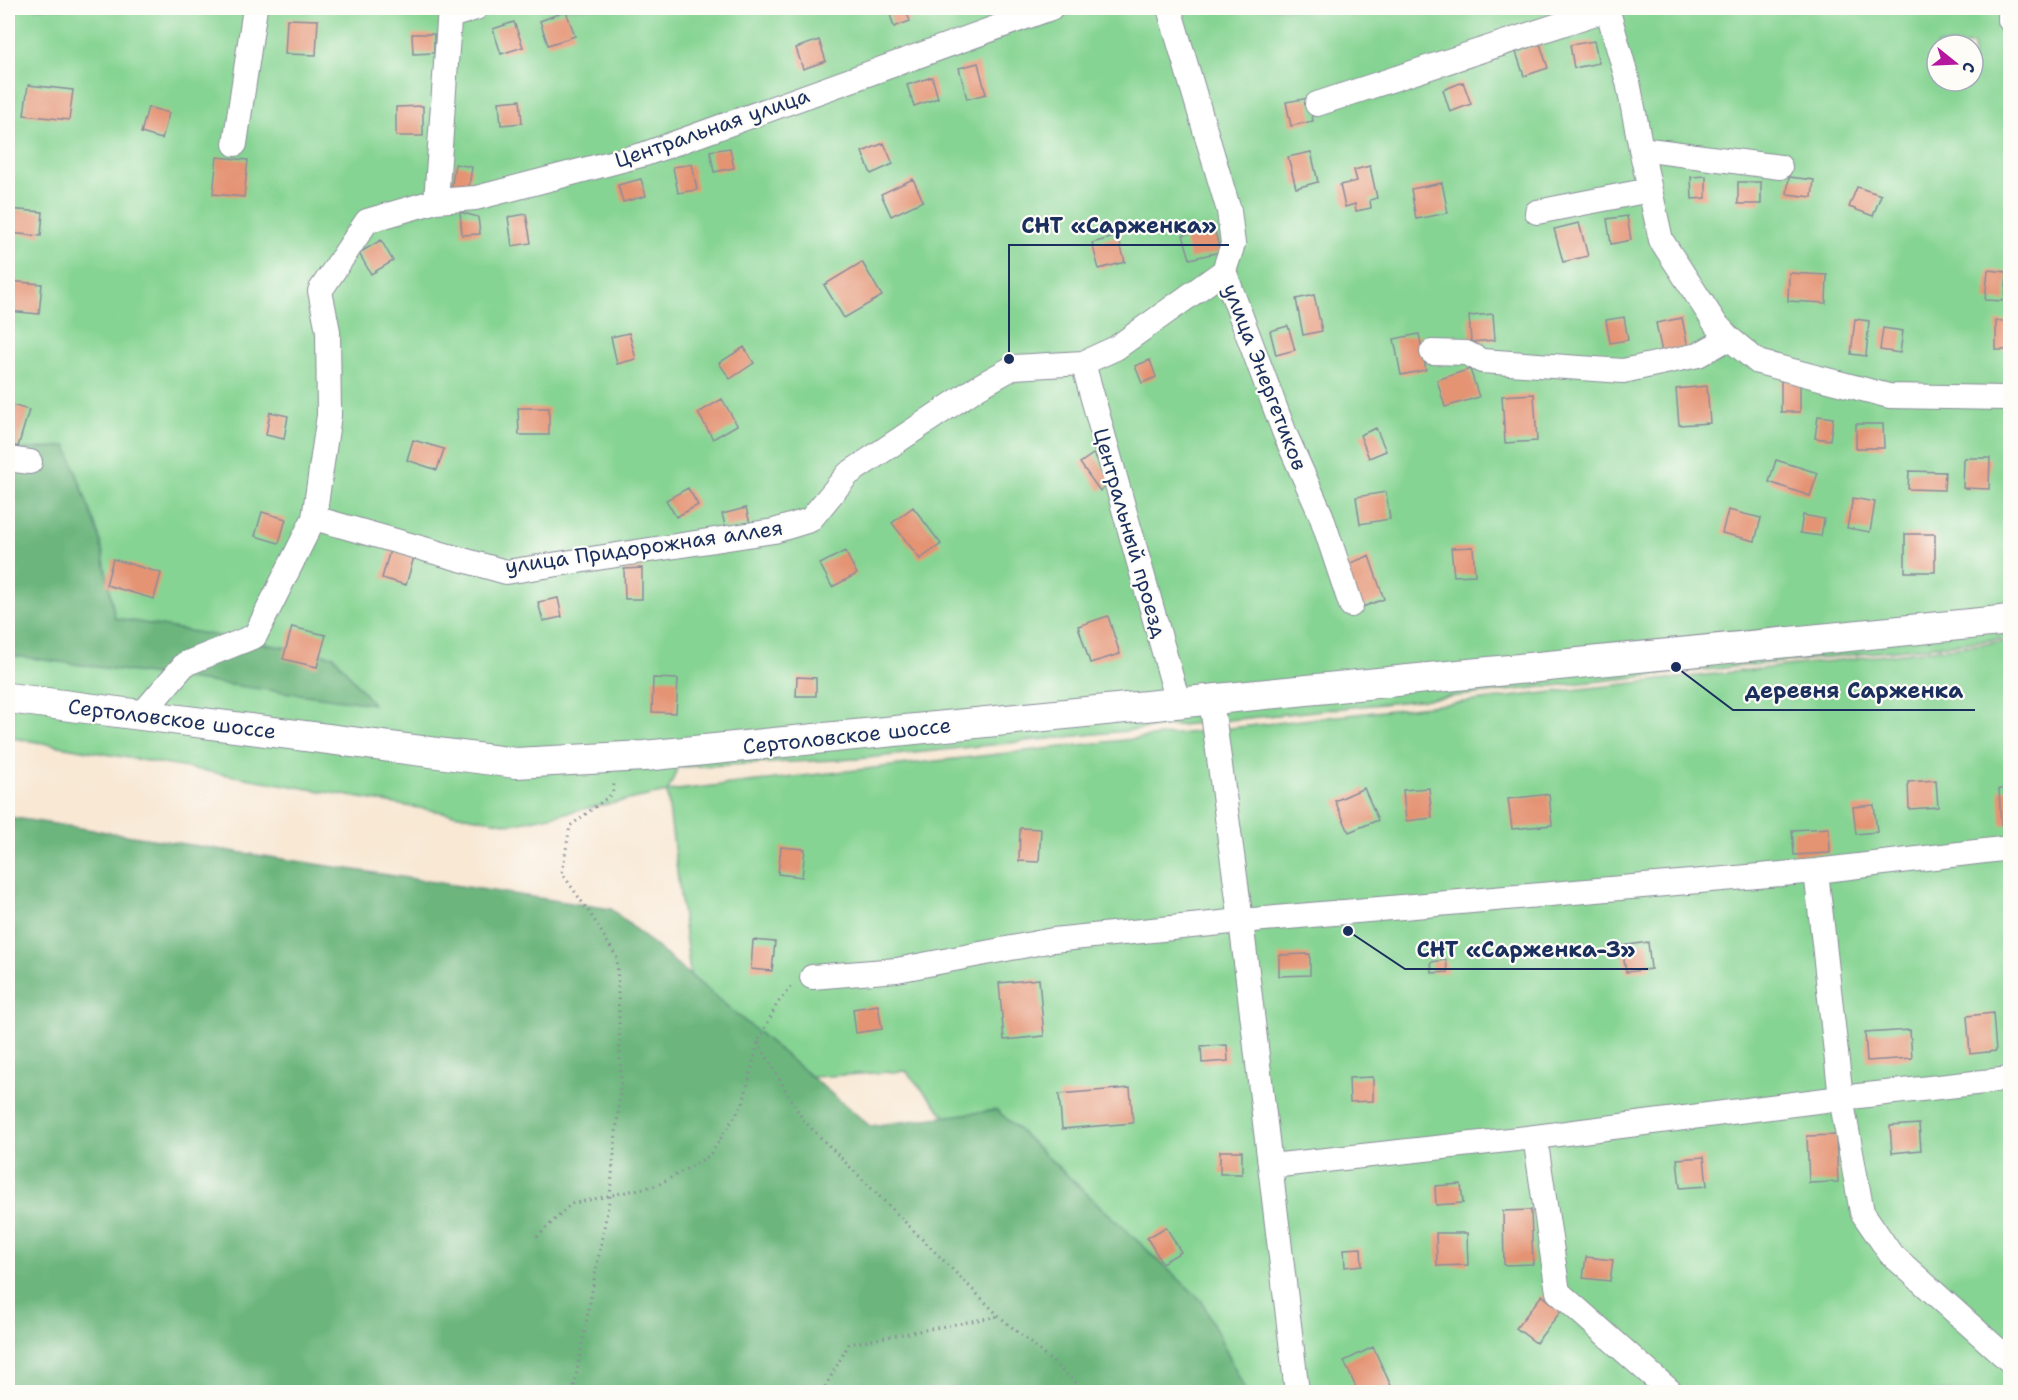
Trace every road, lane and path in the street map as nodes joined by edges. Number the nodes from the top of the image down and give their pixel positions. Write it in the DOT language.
graph roads {
  1 [pos="255,8"];
  2 [pos="476,8"];
  3 [pos="1051,8"];
  4 [pos="1169,8"];
  5 [pos="1608,8"];
  6 [pos="2010,8"];
  7 [pos="450,12"];
  8 [pos="2010,20"];
  9 [pos="1317,104"];
  10 [pos="236,144"];
  11 [pos="1641,149"];
  12 [pos="1780,167"];
  13 [pos="1650,190"];
  14 [pos="436,201"];
  15 [pos="1537,212"];
  16 [pos="1224,271"];
  17 [pos="1729,338"];
  18 [pos="1432,352"];
  19 [pos="1083,363"];
  20 [pos="2010,396"];
  21 [pos="314,518"];
  22 [pos="1351,605"];
  23 [pos="2010,620"];
  24 [pos="8,698"];
  25 [pos="1211,699"];
  26 [pos="1178,702"];
  27 [pos="141,715"];
  28 [pos="620,758"];
  29 [pos="2010,848"];
  30 [pos="1816,871"];
  31 [pos="1241,921"];
  32 [pos="812,977"];
  33 [pos="758,1042"];
  34 [pos="2010,1079"];
  35 [pos="1841,1098"];
  36 [pos="1535,1137"];
  37 [pos="1271,1166"];
  38 [pos="610,1196"];
  39 [pos="537,1237"];
  40 [pos="999,1316"];
  41 [pos="2010,1360"];
  42 [pos="573,1392"];
  43 [pos="822,1392"];
  44 [pos="1087,1392"];
  45 [pos="1297,1392"];
  46 [pos="1671,1392"];
  1 -- 10 [label="street"];
  2 -- 7 [label="street"];
  3 -- 14 [label="street, Центральная улица"];
  4 -- 16 [label="street, улица Энергетиков"];
  5 -- 9 [label="street"];
  5 -- 11 [label="street"];
  6 -- 8 [label="street"];
  7 -- 14 [label="street"];
  11 -- 12 [label="street"];
  11 -- 13 [label="street"];
  13 -- 15 [label="street"];
  13 -- 17 [label="street"];
  14 -- 21 [label="street, Центральная улица"];
  16 -- 19 [label="street, улица Придорожная аллея"];
  16 -- 22 [label="street, улица Энергетиков"];
  17 -- 18 [label="street"];
  17 -- 20 [label="street"];
  19 -- 21 [label="street, улица Придорожная аллея"];
  19 -- 26 [label="street, Центральный проезд"];
  21 -- 27 [label="street"];
  23 -- 25 [label="main road, Сертоловское шоссе"];
  24 -- 27 [label="main road, Сертоловское шоссе"];
  25 -- 26 [label="main road, Сертоловское шоссе"];
  25 -- 31 [label="street"];
  26 -- 28 [label="main road, Сертоловское шоссе"];
  27 -- 28 [label="main road, Сертоловское шоссе"];
  28 -- 38 [label="path"];
  29 -- 30 [label="street"];
  30 -- 31 [label="street"];
  30 -- 35 [label="street"];
  31 -- 32 [label="street"];
  31 -- 37 [label="street"];
  32 -- 33 [label="path"];
  33 -- 38 [label="path"];
  33 -- 40 [label="path"];
  34 -- 35 [label="street"];
  35 -- 36 [label="street"];
  35 -- 41 [label="street"];
  36 -- 37 [label="street"];
  36 -- 46 [label="street"];
  37 -- 45 [label="street"];
  38 -- 39 [label="path"];
  38 -- 42 [label="path"];
  40 -- 43 [label="path"];
  40 -- 44 [label="path"];
}
